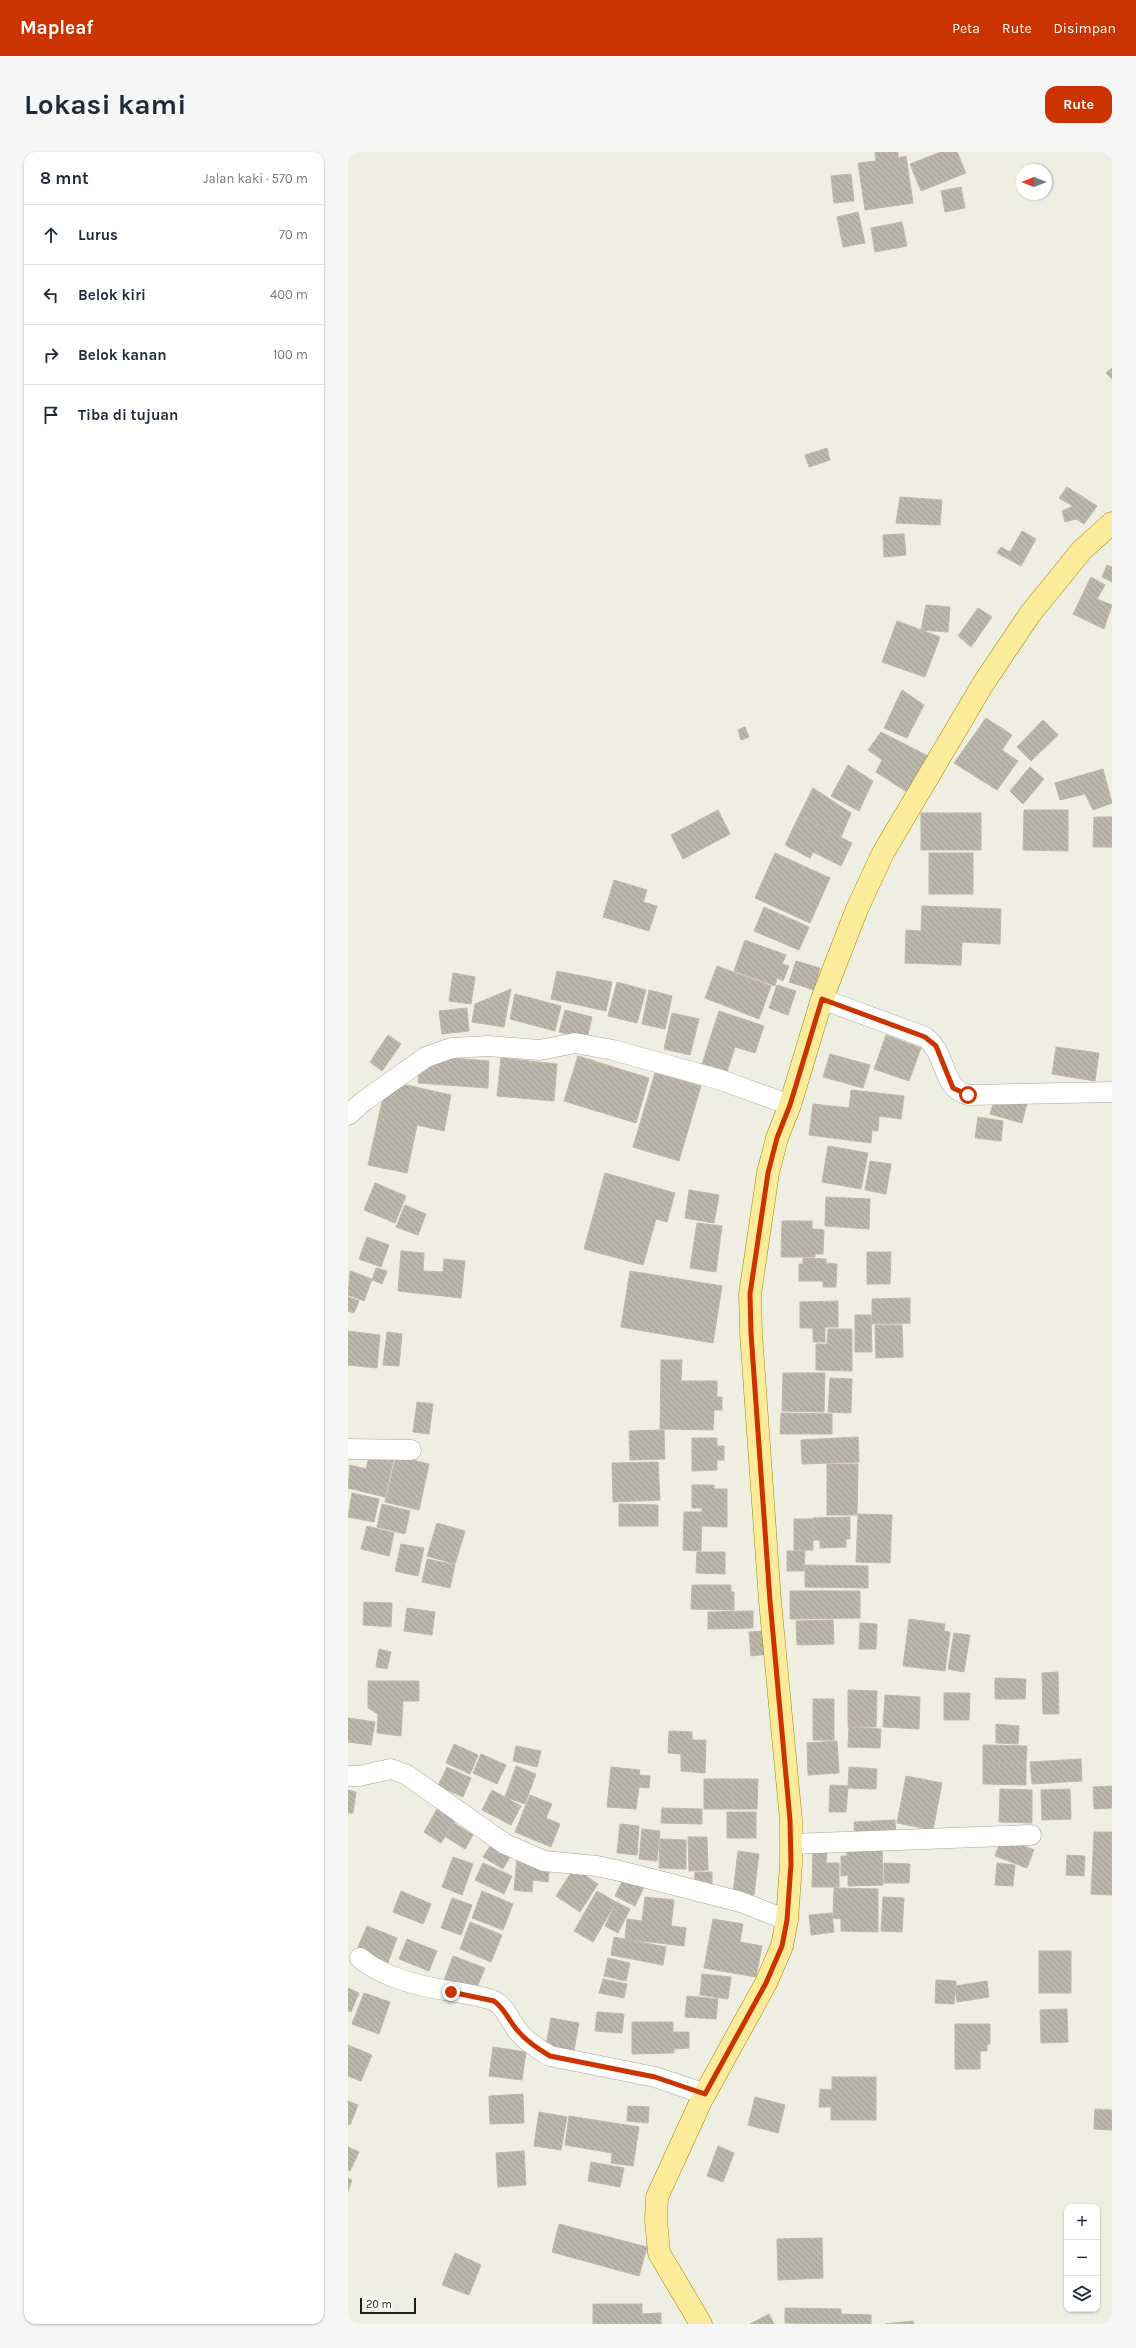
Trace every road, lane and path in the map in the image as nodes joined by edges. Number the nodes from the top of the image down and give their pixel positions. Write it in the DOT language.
graph roads {
  1 [pos="1112,523"];
  2 [pos="822,999"];
  3 [pos="1112,1092"];
  4 [pos="790,1105"];
  5 [pos="348,1115"];
  6 [pos="348,1449"];
  7 [pos="411,1450"];
  8 [pos="348,1776"];
  9 [pos="1031,1836"];
  10 [pos="791,1844"];
  11 [pos="787,1920"];
  12 [pos="360,1958"];
  13 [pos="705,2094"];
  14 [pos="702,2324"];
  1 -- 2 [label="main road"];
  2 -- 3 [label="street"];
  2 -- 4 [label="main road"];
  4 -- 5 [label="street"];
  4 -- 10 [label="main road"];
  6 -- 7 [label="street"];
  8 -- 11 [label="street"];
  9 -- 10 [label="street"];
  10 -- 11 [label="main road"];
  11 -- 13 [label="main road"];
  12 -- 13 [label="street"];
  13 -- 14 [label="main road"];
}
